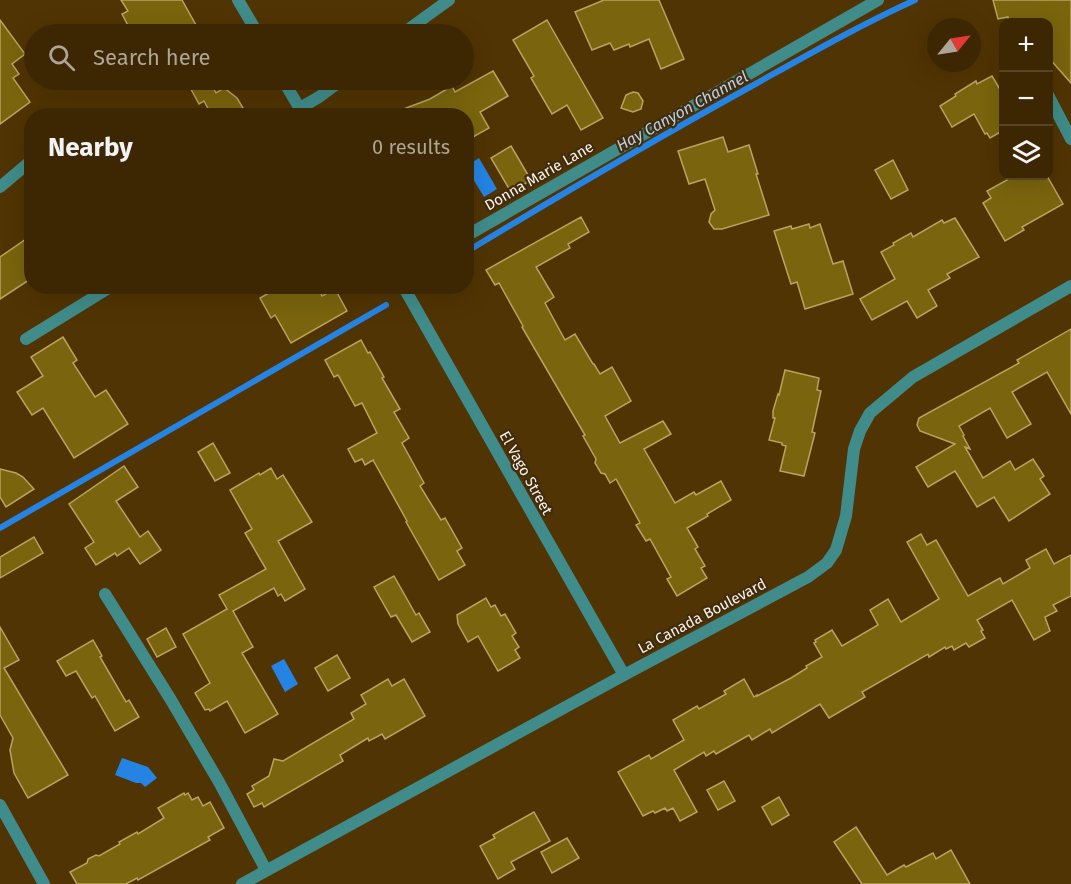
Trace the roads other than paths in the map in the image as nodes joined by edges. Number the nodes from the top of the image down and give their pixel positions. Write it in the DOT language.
graph roads {
  1 [pos="238,0"];
  2 [pos="449,0"];
  3 [pos="878,0"];
  4 [pos="252,24"];
  5 [pos="416,24"];
  6 [pos="289,90"];
  7 [pos="328,90"];
  8 [pos="1053,105"];
  9 [pos="300,108"];
  10 [pos="307,108"];
  11 [pos="1071,139"];
  12 [pos="24,167"];
  13 [pos="0,187"];
  14 [pos="474,231"];
  15 [pos="1071,286"];
  16 [pos="99,294"];
  17 [pos="408,294"];
  18 [pos="26,339"];
  19 [pos="105,594"];
  20 [pos="624,675"];
  21 [pos="0,805"];
  22 [pos="266,870"];
  23 [pos="44,884"];
  24 [pos="242,884"];
  1 -- 4 [label="street"];
  2 -- 5 [label="street"];
  3 -- 14 [label="street, Donna Marie Lane"];
  6 -- 9 [label="street"];
  7 -- 10 [label="street"];
  8 -- 11 [label="street"];
  12 -- 13 [label="street"];
  15 -- 20 [label="street, La Canada Boulevard"];
  16 -- 18 [label="street"];
  17 -- 20 [label="street, El Vago Street"];
  19 -- 22 [label="street"];
  20 -- 22 [label="street, La Canada Boulevard"];
  21 -- 23 [label="street"];
  22 -- 24 [label="street, La Canada Boulevard"];
}
